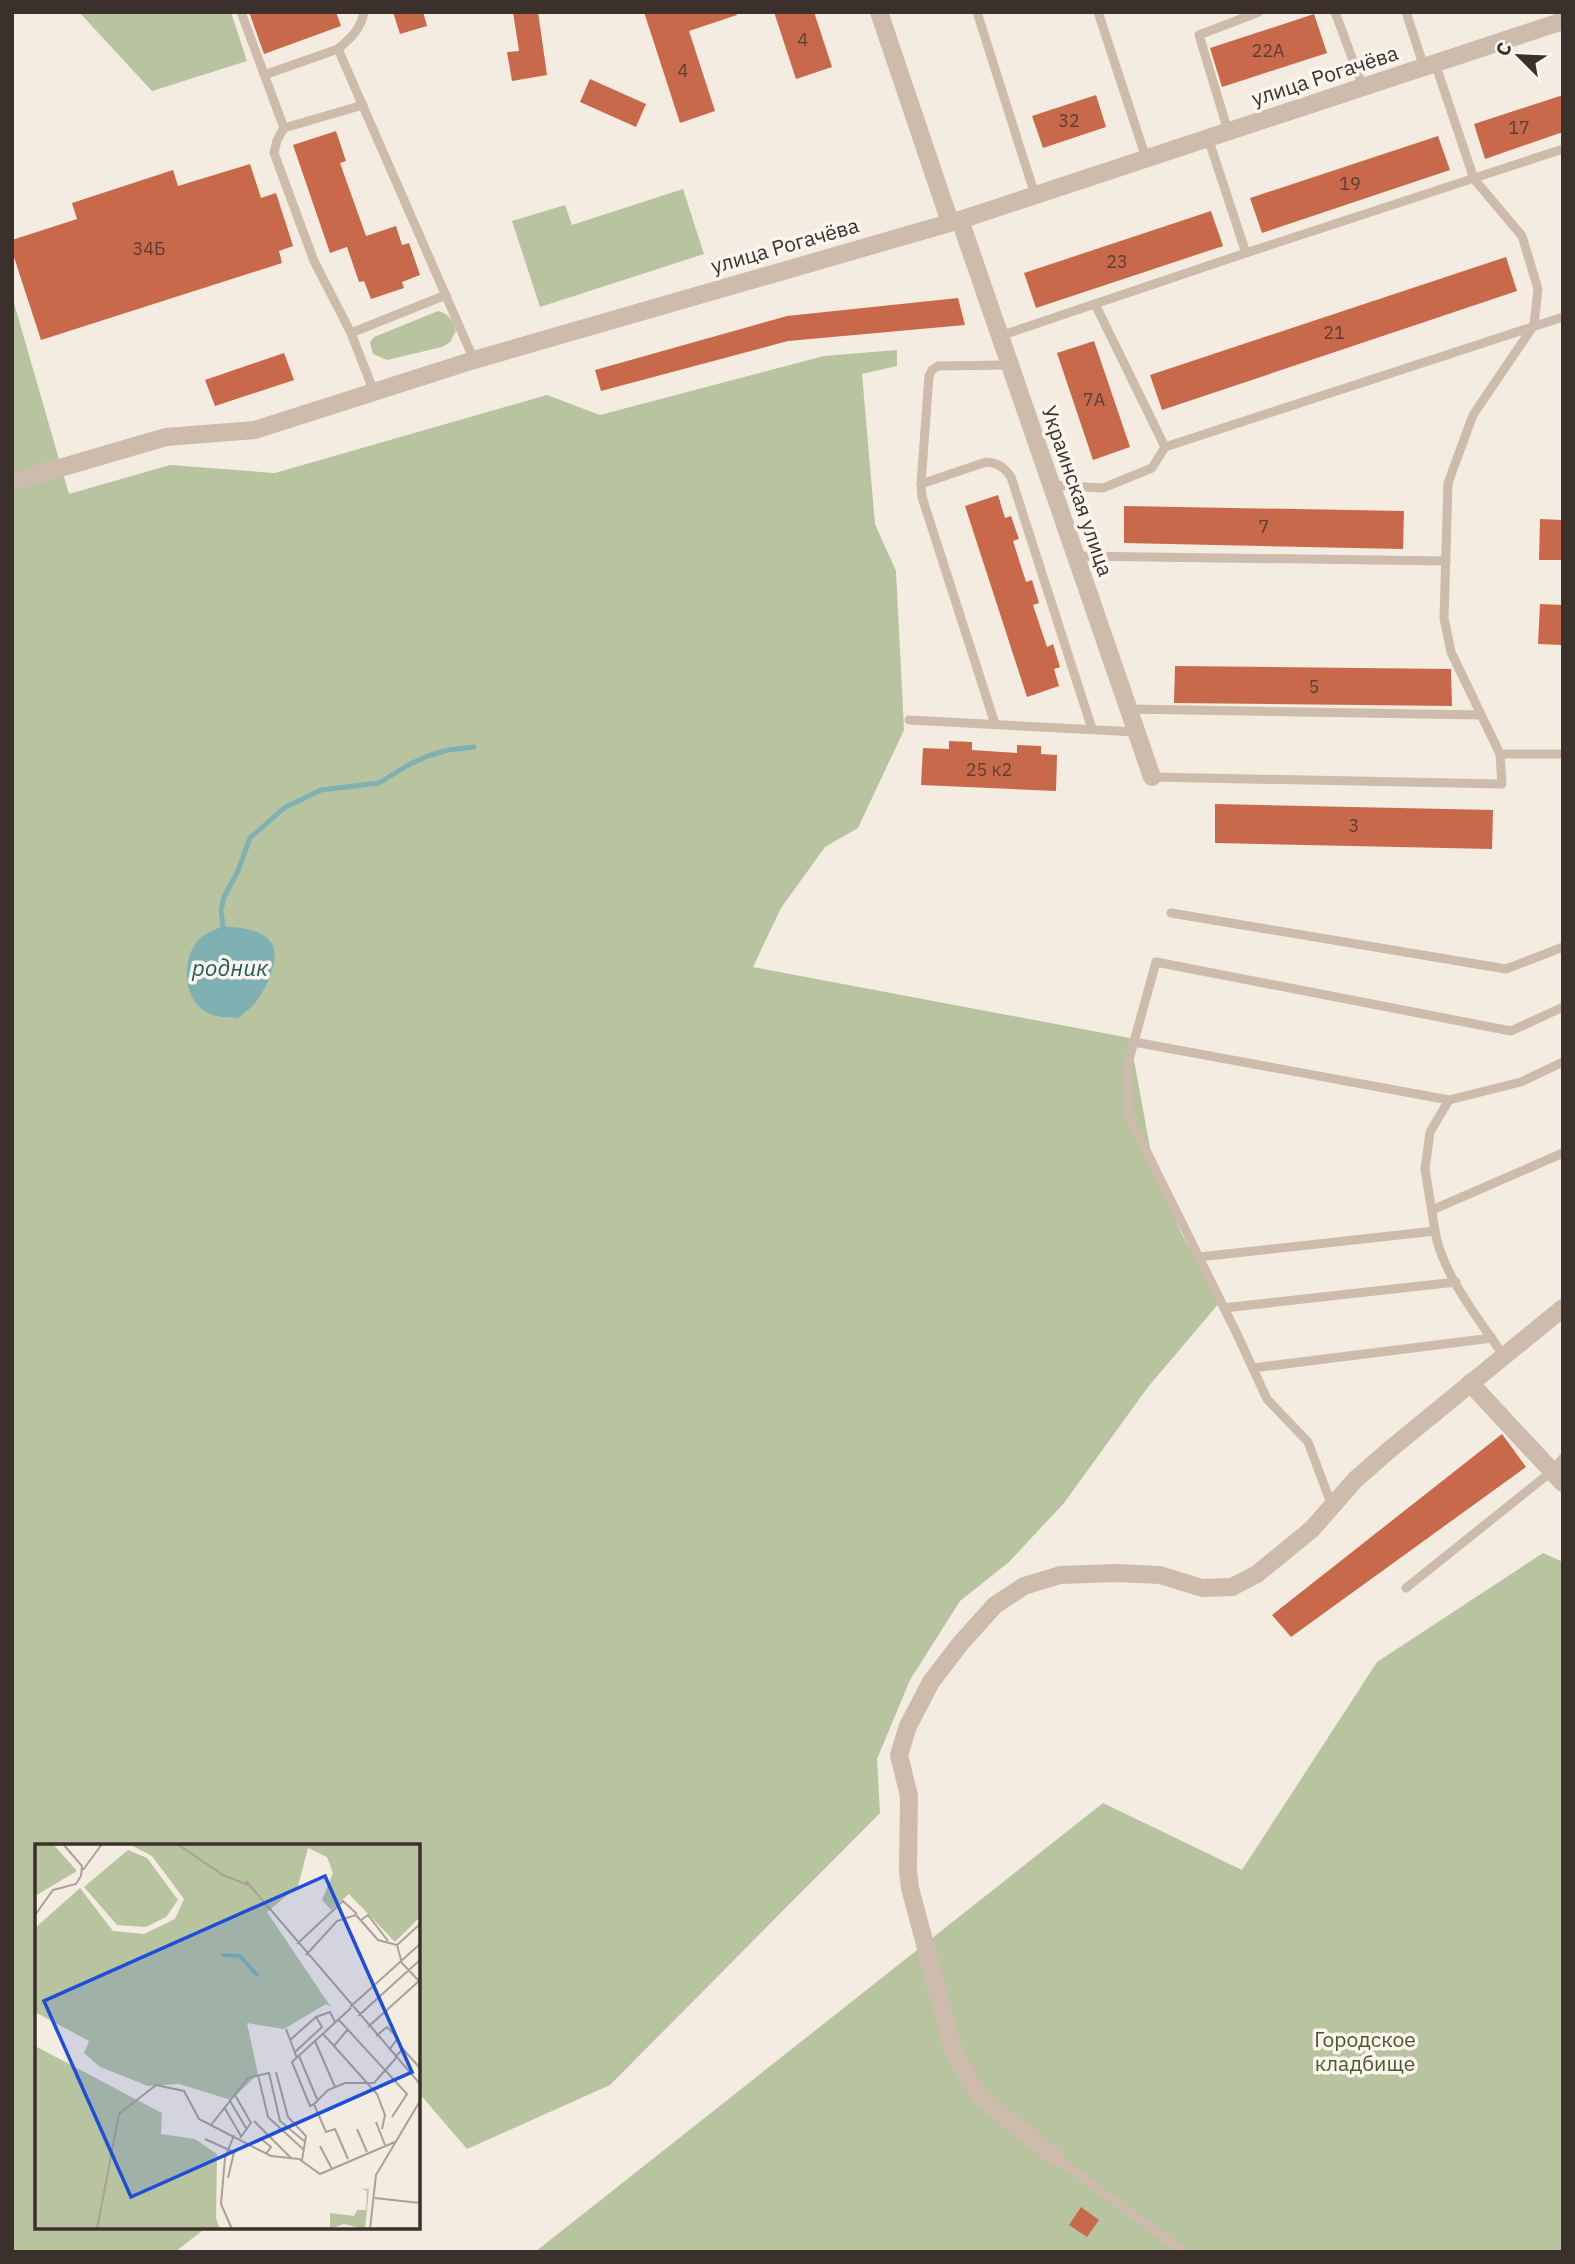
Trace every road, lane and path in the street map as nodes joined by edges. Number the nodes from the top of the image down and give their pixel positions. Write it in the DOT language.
graph roads {
  1 [pos="241,12"];
  2 [pos="364,12"];
  3 [pos="878,12"];
  4 [pos="977,12"];
  5 [pos="1098,12"];
  6 [pos="1259,12"];
  7 [pos="1335,12"];
  8 [pos="1406,12"];
  9 [pos="1563,21"];
  10 [pos="338,49"];
  11 [pos="1430,65"];
  12 [pos="264,75"];
  13 [pos="1363,87"];
  14 [pos="363,105"];
  15 [pos="284,128"];
  16 [pos="1227,131"];
  17 [pos="1208,138"];
  18 [pos="1563,149"];
  19 [pos="1146,158"];
  20 [pos="1474,179"];
  21 [pos="1035,195"];
  22 [pos="955,221"];
  23 [pos="1246,253"];
  24 [pos="446,295"];
  25 [pos="1095,304"];
  26 [pos="1563,317"];
  27 [pos="1534,325"];
  28 [pos="351,333"];
  29 [pos="1000,336"];
  30 [pos="474,360"];
  31 [pos="1010,365"];
  32 [pos="374,392"];
  33 [pos="1165,447"];
  34 [pos="12,482"];
  35 [pos="921,484"];
  36 [pos="1052,485"];
  37 [pos="1076,556"];
  38 [pos="1446,561"];
  39 [pos="1129,709"];
  40 [pos="1481,715"];
  41 [pos="909,720"];
  42 [pos="995,724"];
  43 [pos="1091,729"];
  44 [pos="1136,732"];
  45 [pos="1500,754"];
  46 [pos="1563,754"];
  47 [pos="1152,776"];
  48 [pos="1171,912"];
  49 [pos="1563,947"];
  50 [pos="1563,1007"];
  51 [pos="1134,1042"];
  52 [pos="1563,1062"];
  53 [pos="1449,1100"];
  54 [pos="1563,1153"];
  55 [pos="1432,1210"];
  56 [pos="1435,1231"];
  57 [pos="1199,1257"];
  58 [pos="1456,1282"];
  59 [pos="1224,1308"];
  60 [pos="1563,1308"];
  61 [pos="1492,1338"];
  62 [pos="1503,1355"];
  63 [pos="1253,1368"];
  64 [pos="1469,1383"];
  65 [pos="1559,1471"];
  66 [pos="1332,1506"];
  67 [pos="1406,1588"];
  68 [pos="1056,2158"];
  69 [pos="1184,2252"];
  1 -- 12 [label="lane"];
  2 -- 10 [label="lane"];
  3 -- 22 [label="street, Украинская улица"];
  4 -- 21 [label="lane"];
  5 -- 19 [label="lane"];
  6 -- 16 [label="lane"];
  7 -- 13 [label="lane"];
  8 -- 11 [label="lane"];
  9 -- 11 [label="street, улица Рогачёва"];
  10 -- 12 [label="lane"];
  10 -- 14 [label="lane"];
  11 -- 13 [label="street, улица Рогачёва"];
  11 -- 20 [label="lane"];
  12 -- 15 [label="lane"];
  13 -- 16 [label="street, улица Рогачёва"];
  14 -- 15 [label="lane"];
  14 -- 24 [label="lane"];
  15 -- 28 [label="lane"];
  16 -- 17 [label="street, улица Рогачёва"];
  17 -- 19 [label="street, улица Рогачёва"];
  17 -- 23 [label="lane"];
  18 -- 20 [label="lane"];
  19 -- 21 [label="street, улица Рогачёва"];
  20 -- 23 [label="lane"];
  20 -- 27 [label="lane"];
  21 -- 22 [label="street, улица Рогачёва"];
  22 -- 29 [label="street, Украинская улица"];
  22 -- 30 [label="street, улица Рогачёва"];
  23 -- 25 [label="lane"];
  24 -- 28 [label="lane"];
  24 -- 30 [label="lane"];
  25 -- 29 [label="lane"];
  25 -- 33 [label="lane"];
  26 -- 27 [label="lane"];
  27 -- 33 [label="lane"];
  27 -- 38 [label="lane"];
  28 -- 32 [label="lane"];
  29 -- 31 [label="street, Украинская улица"];
  30 -- 32 [label="street, улица Рогачёва"];
  31 -- 35 [label="lane"];
  31 -- 36 [label="street, Украинская улица"];
  32 -- 34 [label="street, улица Рогачёва"];
  33 -- 36 [label="lane"];
  35 -- 42 [label="lane"];
  35 -- 43 [label="lane"];
  36 -- 37 [label="street, Украинская улица"];
  37 -- 38 [label="lane"];
  37 -- 39 [label="street, Украинская улица"];
  38 -- 40 [label="lane"];
  39 -- 40 [label="lane"];
  39 -- 44 [label="street, Украинская улица"];
  40 -- 45 [label="lane"];
  41 -- 42 [label="lane"];
  42 -- 43 [label="lane"];
  43 -- 44 [label="lane"];
  44 -- 47 [label="street, Украинская улица"];
  45 -- 46 [label="lane"];
  45 -- 47 [label="lane"];
  48 -- 49 [label="lane"];
  50 -- 51 [label="lane"];
  51 -- 53 [label="lane"];
  51 -- 57 [label="lane"];
  52 -- 53 [label="lane"];
  53 -- 55 [label="lane"];
  54 -- 55 [label="lane"];
  55 -- 56 [label="lane"];
  56 -- 57 [label="lane"];
  56 -- 58 [label="lane"];
  57 -- 59 [label="lane"];
  58 -- 59 [label="lane"];
  58 -- 61 [label="lane"];
  59 -- 63 [label="lane"];
  60 -- 62 [label="street"];
  61 -- 62 [label="lane"];
  61 -- 63 [label="lane"];
  62 -- 64 [label="street"];
  63 -- 66 [label="lane"];
  64 -- 65 [label="street"];
  64 -- 66 [label="street"];
  65 -- 67 [label="lane"];
  66 -- 68 [label="street"];
  68 -- 69 [label="lane"];
}
